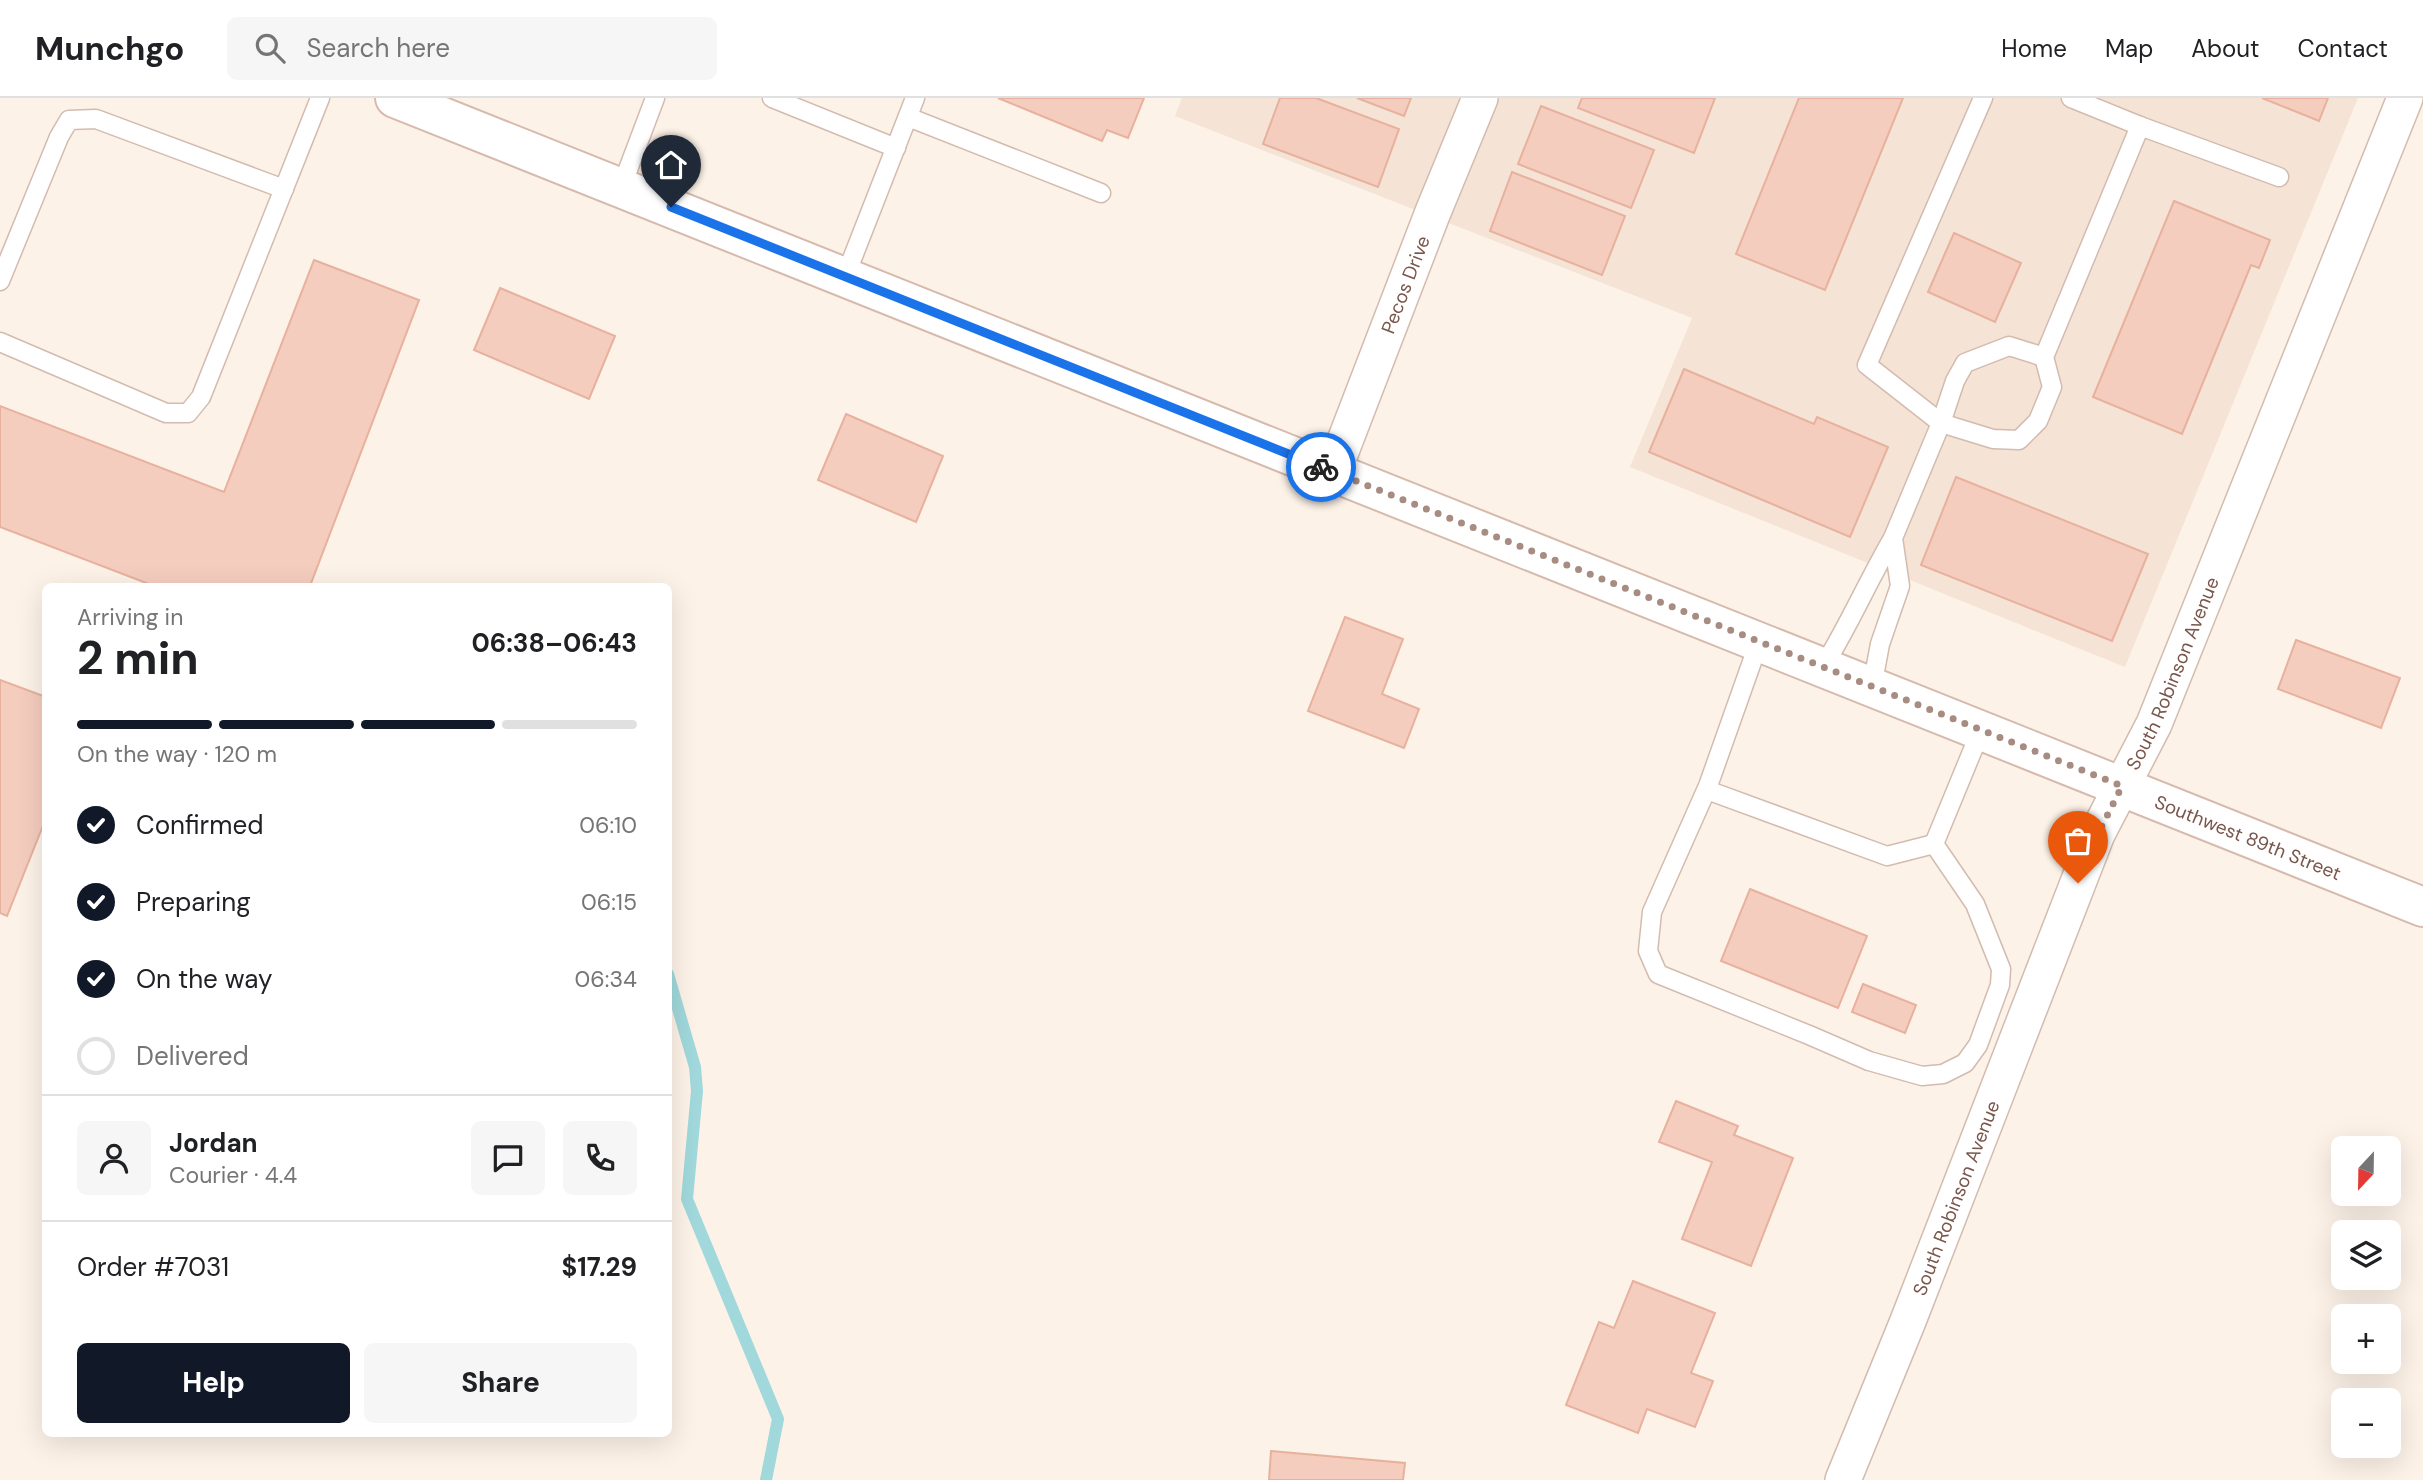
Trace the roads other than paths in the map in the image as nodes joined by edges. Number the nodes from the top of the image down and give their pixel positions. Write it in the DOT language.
graph roads {
  1 [pos="320,98"];
  2 [pos="395,98"];
  3 [pos="656,98"];
  4 [pos="772,98"];
  5 [pos="915,98"];
  6 [pos="1480,98"];
  7 [pos="1983,98"];
  8 [pos="2071,98"];
  9 [pos="2405,98"];
  10 [pos="908,117"];
  11 [pos="2140,126"];
  12 [pos="896,148"];
  13 [pos="2279,177"];
  14 [pos="621,188"];
  15 [pos="284,189"];
  16 [pos="1101,193"];
  17 [pos="845,277"];
  18 [pos="0,281"];
  19 [pos="0,342"];
  20 [pos="2045,357"];
  21 [pos="1941,423"];
  22 [pos="1333,472"];
  23 [pos="1893,538"];
  24 [pos="1759,642"];
  25 [pos="1823,667"];
  26 [pos="1872,687"];
  27 [pos="1981,730"];
  28 [pos="2122,786"];
  29 [pos="1707,790"];
  30 [pos="1934,844"];
  31 [pos="2423,906"];
  32 [pos="1843,1480"];
  1 -- 15 [label="lane"];
  2 -- 14 [label="main road, Southwest 89th Street"];
  3 -- 14 [label="lane"];
  4 -- 12 [label="lane"];
  5 -- 10 [label="lane"];
  6 -- 22 [label="street, Pecos Drive"];
  7 -- 21 [label="lane"];
  8 -- 11 [label="lane"];
  9 -- 28 [label="street, South Robinson Avenue"];
  10 -- 12 [label="lane"];
  10 -- 16 [label="lane"];
  11 -- 13 [label="lane"];
  11 -- 20 [label="lane"];
  12 -- 17 [label="lane"];
  14 -- 17 [label="main road, Southwest 89th Street"];
  15 -- 18 [label="lane"];
  15 -- 19 [label="lane"];
  17 -- 22 [label="main road, Southwest 89th Street"];
  20 -- 21 [label="lane"];
  20 -- 21 [label="lane"];
  21 -- 23 [label="lane"];
  22 -- 24 [label="main road, Southwest 89th Street"];
  23 -- 25 [label="lane"];
  23 -- 26 [label="lane"];
  24 -- 25 [label="main road, Southwest 89th Street"];
  24 -- 29 [label="lane"];
  25 -- 26 [label="main road, Southwest 89th Street"];
  26 -- 27 [label="main road, Southwest 89th Street"];
  27 -- 28 [label="main road, Southwest 89th Street"];
  27 -- 30 [label="lane"];
  28 -- 31 [label="main road, Southwest 89th Street"];
  28 -- 32 [label="street, South Robinson Avenue"];
  29 -- 30 [label="lane"];
  29 -- 30 [label="lane"];
}
